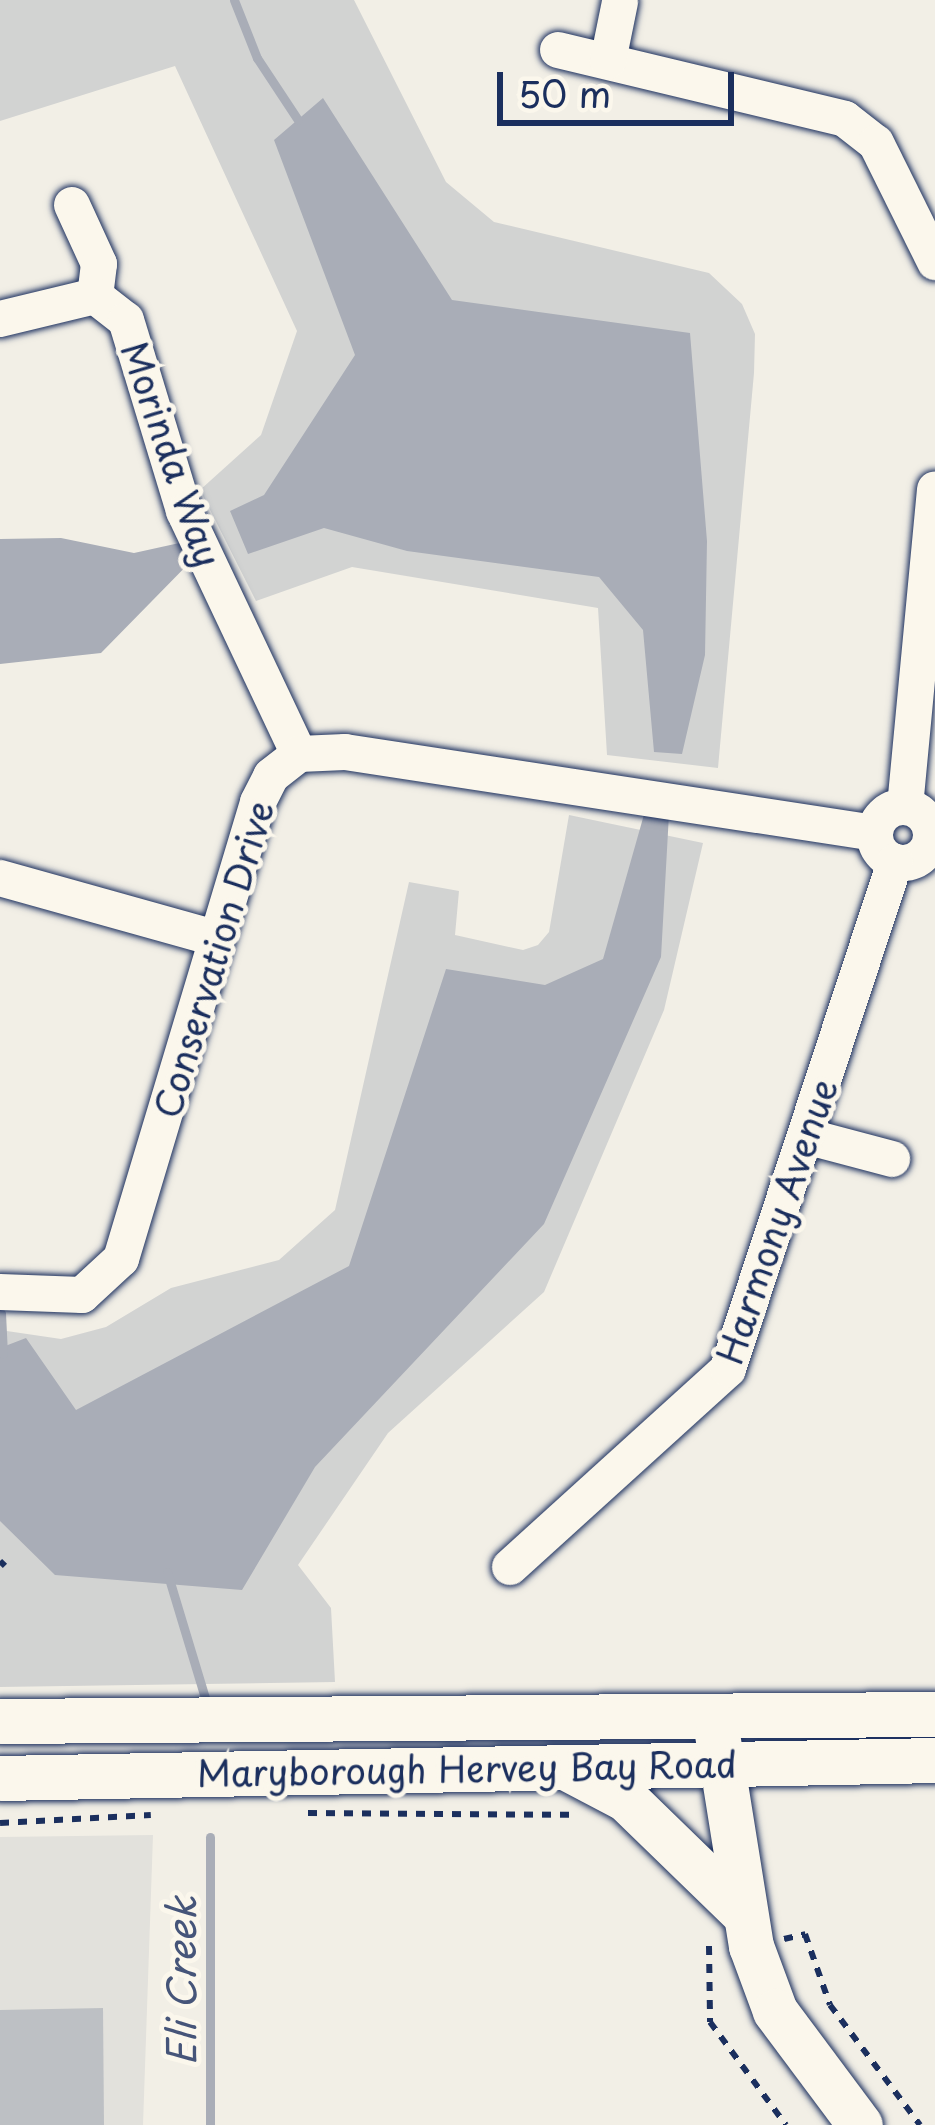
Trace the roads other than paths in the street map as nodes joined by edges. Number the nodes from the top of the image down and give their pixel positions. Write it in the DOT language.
graph roads {
  1 [pos="620,2"];
  2 [pos="558,50"];
  3 [pos="608,61"];
  4 [pos="72,205"];
  5 [pos="935,262"];
  6 [pos="95,296"];
  7 [pos="0,319"];
  8 [pos="935,490"];
  9 [pos="299,754"];
  10 [pos="905,807"];
  11 [pos="933,838"];
  12 [pos="885,848"];
  13 [pos="0,878"];
  14 [pos="215,938"];
  15 [pos="808,1137"];
  16 [pos="892,1159"];
  17 [pos="0,1292"];
  18 [pos="510,1567"];
  19 [pos="716,1713"];
  20 [pos="935,1714"];
  21 [pos="0,1721"];
  22 [pos="935,1760"];
  23 [pos="719,1763"];
  24 [pos="567,1768"];
  25 [pos="6,1779"];
  26 [pos="726,1932"];
  27 [pos="860,2125"];
  1 -- 3 [label="street"];
  2 -- 3 [label="street"];
  3 -- 5 [label="street"];
  4 -- 6 [label="street"];
  6 -- 7 [label="street"];
  6 -- 9 [label="street, Morinda Way"];
  8 -- 10 [label="street"];
  9 -- 12 [label="street"];
  9 -- 14 [label="street, Conservation Drive"];
  10 -- 11 [label="street"];
  10 -- 12 [label="street"];
  11 -- 12 [label="street"];
  12 -- 15 [label="street, Harmony Avenue"];
  13 -- 14 [label="street"];
  14 -- 17 [label="street, Conservation Drive"];
  15 -- 16 [label="street"];
  15 -- 18 [label="street, Harmony Avenue"];
  19 -- 20 [label="main road, Maryborough Hervey Bay Road"];
  19 -- 21 [label="main road, Maryborough Hervey Bay Road"];
  19 -- 23 [label="main road"];
  22 -- 23 [label="main road, Maryborough Hervey Bay Road"];
  23 -- 24 [label="main road, Maryborough Hervey Bay Road"];
  23 -- 26 [label="main road"];
  24 -- 25 [label="main road, Maryborough Hervey Bay Road"];
  24 -- 26 [label="main road"];
  26 -- 27 [label="main road"];
}
